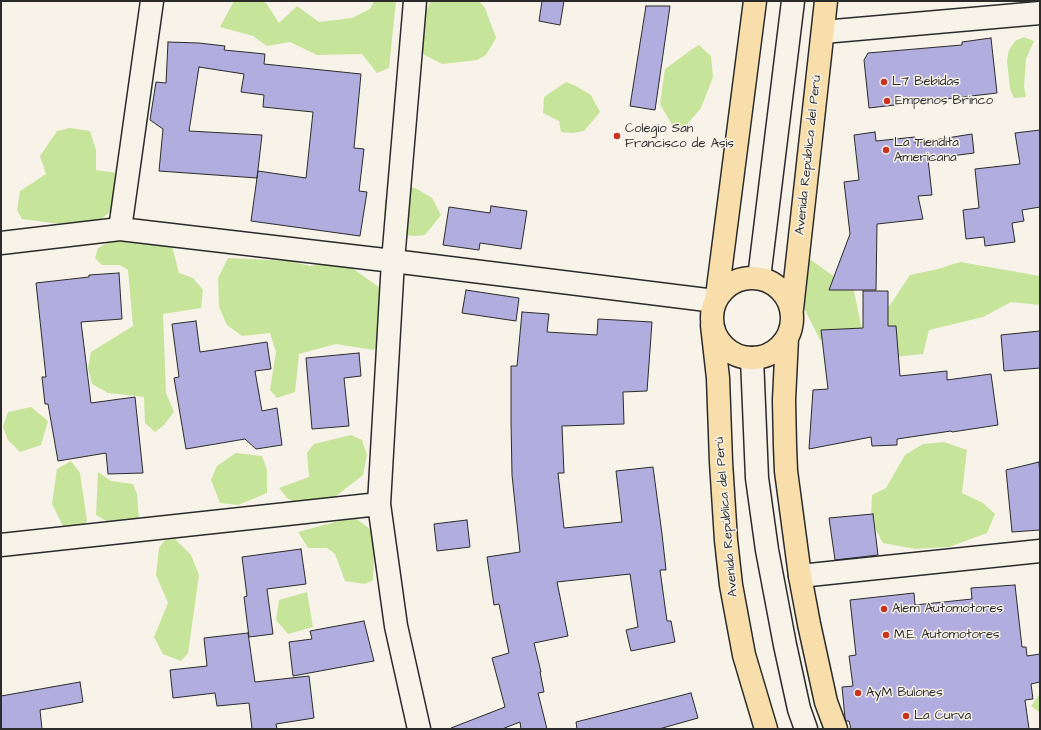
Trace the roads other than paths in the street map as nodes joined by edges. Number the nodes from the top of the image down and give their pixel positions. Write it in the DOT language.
graph roads {
  1 [pos="152,1"];
  2 [pos="415,1"];
  3 [pos="755,1"];
  4 [pos="793,1"];
  5 [pos="826,1"];
  6 [pos="1040,13"];
  7 [pos="823,32"];
  8 [pos="120,229"];
  9 [pos="1,243"];
  10 [pos="393,261"];
  11 [pos="759,278"];
  12 [pos="716,299"];
  13 [pos="792,309"];
  14 [pos="712,325"];
  15 [pos="787,338"];
  16 [pos="752,358"];
  17 [pos="379,504"];
  18 [pos="1,545"];
  19 [pos="1040,551"];
  20 [pos="800,576"];
  21 [pos="419,729"];
  22 [pos="766,729"];
  23 [pos="806,729"];
  24 [pos="836,729"];
  1 -- 8 [label="street"];
  2 -- 10 [label="street"];
  3 -- 12 [label="highway"];
  4 -- 11 [label="street"];
  5 -- 7 [label="highway, Avenida República del Perú"];
  6 -- 7 [label="street"];
  7 -- 13 [label="highway, Avenida República del Perú"];
  8 -- 9 [label="street"];
  8 -- 10 [label="street"];
  10 -- 12 [label="street"];
  10 -- 17 [label="street"];
  11 -- 12 [label="highway"];
  11 -- 13 [label="highway"];
  12 -- 14 [label="highway"];
  13 -- 15 [label="highway"];
  14 -- 16 [label="highway"];
  14 -- 22 [label="highway, Avenida República del Perú"];
  15 -- 16 [label="highway"];
  15 -- 20 [label="highway"];
  16 -- 23 [label="street"];
  17 -- 18 [label="street"];
  17 -- 21 [label="street"];
  19 -- 20 [label="street"];
  20 -- 24 [label="highway"];
}
